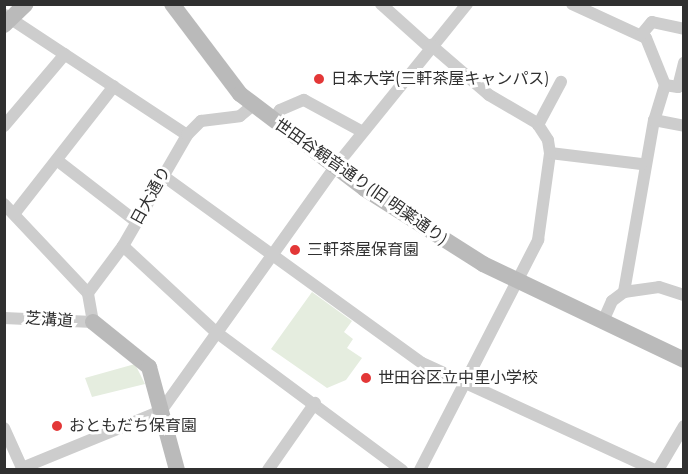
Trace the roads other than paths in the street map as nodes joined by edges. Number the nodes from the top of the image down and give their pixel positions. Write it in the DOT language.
graph roads {
  1 [pos="26,4"];
  2 [pos="172,4"];
  3 [pos="381,4"];
  4 [pos="467,4"];
  5 [pos="572,4"];
  6 [pos="7,20"];
  7 [pos="684,29"];
  8 [pos="641,35"];
  9 [pos="430,46"];
  10 [pos="65,54"];
  11 [pos="684,63"];
  12 [pos="561,82"];
  13 [pos="665,85"];
  14 [pos="114,86"];
  15 [pos="253,105"];
  16 [pos="273,120"];
  17 [pos="654,120"];
  18 [pos="538,125"];
  19 [pos="4,126"];
  20 [pos="684,126"];
  21 [pos="363,132"];
  22 [pos="187,135"];
  23 [pos="550,153"];
  24 [pos="58,161"];
  25 [pos="641,164"];
  26 [pos="335,167"];
  27 [pos="162,175"];
  28 [pos="4,204"];
  29 [pos="14,214"];
  30 [pos="137,222"];
  31 [pos="123,246"];
  32 [pos="272,256"];
  33 [pos="519,282"];
  34 [pos="624,292"];
  35 [pos="88,293"];
  36 [pos="684,295"];
  37 [pos="4,318"];
  38 [pos="603,321"];
  39 [pos="93,322"];
  40 [pos="216,332"];
  41 [pos="684,360"];
  42 [pos="464,385"];
  43 [pos="315,403"];
  44 [pos="161,411"];
  45 [pos="684,426"];
  46 [pos="4,428"];
  47 [pos="22,469"];
  48 [pos="177,470"];
  49 [pos="268,470"];
  50 [pos="402,470"];
  51 [pos="420,470"];
  52 [pos="657,470"];
  1 -- 6 [label="street"];
  2 -- 15 [label="street, 世田谷観音通り(旧 明薬通り)"];
  3 -- 9 [label="street"];
  4 -- 9 [label="street"];
  5 -- 8 [label="street"];
  6 -- 10 [label="street"];
  7 -- 8 [label="street"];
  8 -- 13 [label="street"];
  9 -- 18 [label="street"];
  9 -- 21 [label="street"];
  10 -- 14 [label="street"];
  10 -- 19 [label="street"];
  11 -- 13 [label="street"];
  12 -- 18 [label="street"];
  13 -- 17 [label="street"];
  14 -- 22 [label="street"];
  14 -- 24 [label="street"];
  15 -- 16 [label="street, 世田谷観音通り(旧 明薬通り)"];
  15 -- 22 [label="street, 日大通り"];
  16 -- 21 [label="street"];
  16 -- 26 [label="street, 世田谷観音通り(旧 明薬通り)"];
  17 -- 20 [label="street"];
  17 -- 34 [label="street"];
  18 -- 23 [label="street"];
  21 -- 26 [label="street"];
  22 -- 27 [label="street, 日大通り"];
  23 -- 25 [label="street"];
  23 -- 33 [label="street"];
  24 -- 29 [label="street"];
  24 -- 30 [label="street"];
  26 -- 32 [label="street"];
  26 -- 33 [label="street, 世田谷観音通り(旧 明薬通り)"];
  27 -- 30 [label="street, 日大通り"];
  27 -- 32 [label="street"];
  28 -- 29 [label="street"];
  29 -- 35 [label="street"];
  30 -- 31 [label="street, 日大通り"];
  31 -- 35 [label="street, 日大通り"];
  31 -- 40 [label="street"];
  32 -- 40 [label="street"];
  32 -- 42 [label="street"];
  33 -- 38 [label="street, 世田谷観音通り(旧 明薬通り)"];
  33 -- 42 [label="street"];
  34 -- 36 [label="street"];
  34 -- 38 [label="street"];
  35 -- 39 [label="street"];
  37 -- 39 [label="street, 芝溝道"];
  38 -- 41 [label="street, 世田谷観音通り(旧 明薬通り)"];
  39 -- 44 [label="street"];
  40 -- 43 [label="street"];
  40 -- 44 [label="street"];
  42 -- 51 [label="street"];
  42 -- 52 [label="street"];
  43 -- 49 [label="street"];
  43 -- 50 [label="street"];
  44 -- 47 [label="street"];
  44 -- 48 [label="street"];
  45 -- 52 [label="street"];
  46 -- 47 [label="street"];
}
